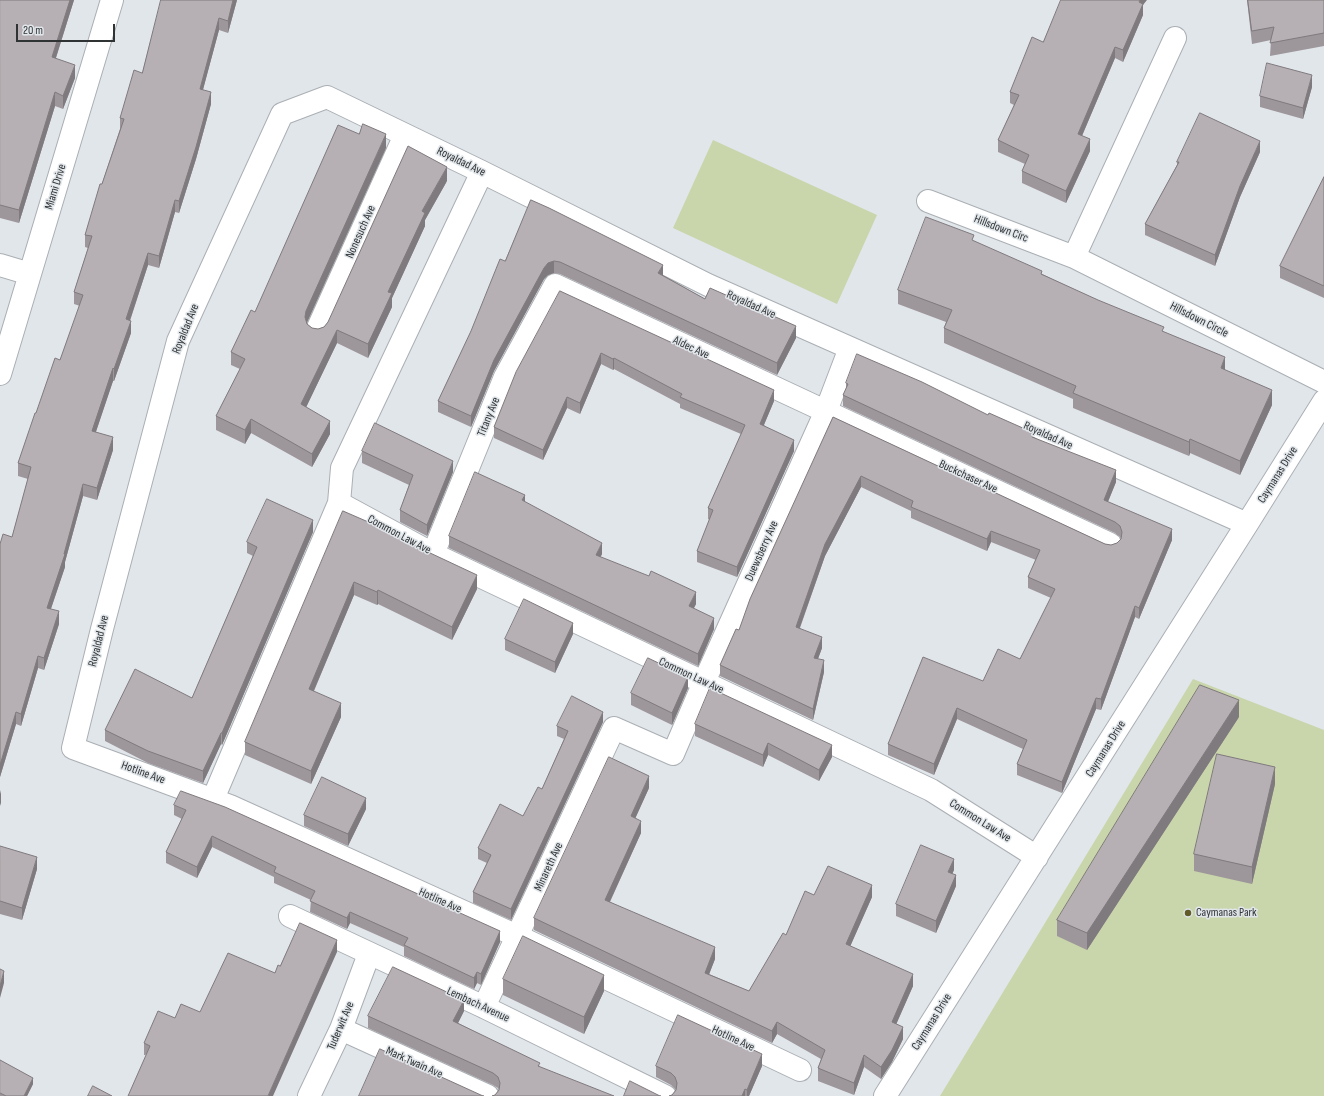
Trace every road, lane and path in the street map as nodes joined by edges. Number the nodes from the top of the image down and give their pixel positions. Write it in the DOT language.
graph roads {
  1 [pos="112,0"];
  2 [pos="1175,38"];
  3 [pos="406,135"];
  4 [pos="482,172"];
  5 [pos="928,201"];
  6 [pos="1074,257"];
  7 [pos="0,265"];
  8 [pos="30,274"];
  9 [pos="556,285"];
  10 [pos="317,330"];
  11 [pos="850,348"];
  12 [pos="0,374"];
  13 [pos="1324,382"];
  14 [pos="1324,401"];
  15 [pos="826,411"];
  16 [pos="339,503"];
  17 [pos="1248,524"];
  18 [pos="1110,544"];
  19 [pos="433,554"];
  20 [pos="704,682"];
  21 [pos="614,728"];
  22 [pos="74,748"];
  23 [pos="213,799"];
  24 [pos="1037,857"];
  25 [pos="290,916"];
  26 [pos="517,936"];
  27 [pos="369,954"];
  28 [pos="484,1007"];
  29 [pos="341,1029"];
  30 [pos="800,1070"];
  31 [pos="310,1096"];
  32 [pos="488,1096"];
  33 [pos="665,1096"];
  34 [pos="885,1096"];
  1 -- 8 [label="street, Miami Drive"];
  2 -- 6 [label="street"];
  3 -- 4 [label="street, Royaldad Ave"];
  3 -- 10 [label="street, Nonesuch Ave"];
  3 -- 22 [label="street, Royaldad Ave"];
  4 -- 11 [label="street, Royaldad Ave"];
  4 -- 16 [label="street"];
  5 -- 6 [label="street, Hillsdown Circ"];
  6 -- 13 [label="street, Hillsdown Circle"];
  7 -- 8 [label="street"];
  8 -- 12 [label="street, Miami Drive"];
  9 -- 15 [label="street, Aldec Ave"];
  9 -- 19 [label="street, Titany Ave"];
  11 -- 15 [label="street, Duewsberry Ave"];
  11 -- 17 [label="street, Royaldad Ave"];
  14 -- 17 [label="street, Caymanas Drive"];
  15 -- 18 [label="street, Buckchaser Ave"];
  15 -- 20 [label="street, Duewsberry Ave"];
  16 -- 19 [label="street, Common Law Ave"];
  16 -- 23 [label="street"];
  17 -- 24 [label="street, Caymanas Drive"];
  19 -- 20 [label="street, Common Law Ave"];
  20 -- 21 [label="street, Duewsberry Ave"];
  20 -- 24 [label="street, Common Law Ave"];
  21 -- 26 [label="street, Minareth Ave"];
  22 -- 23 [label="street, Hotline Ave"];
  23 -- 26 [label="street, Hotline Ave"];
  24 -- 34 [label="street, Caymanas Drive"];
  25 -- 27 [label="street, Lembach Avenue"];
  26 -- 28 [label="street, Minareth Ave"];
  26 -- 30 [label="street, Hotline Ave"];
  27 -- 28 [label="street, Lembach Avenue"];
  27 -- 29 [label="street, Tuderwit Ave"];
  28 -- 33 [label="street, Lembach Avenue"];
  29 -- 31 [label="street, Tuderwit Ave"];
  29 -- 32 [label="street, Mark Twain Ave"];
}
